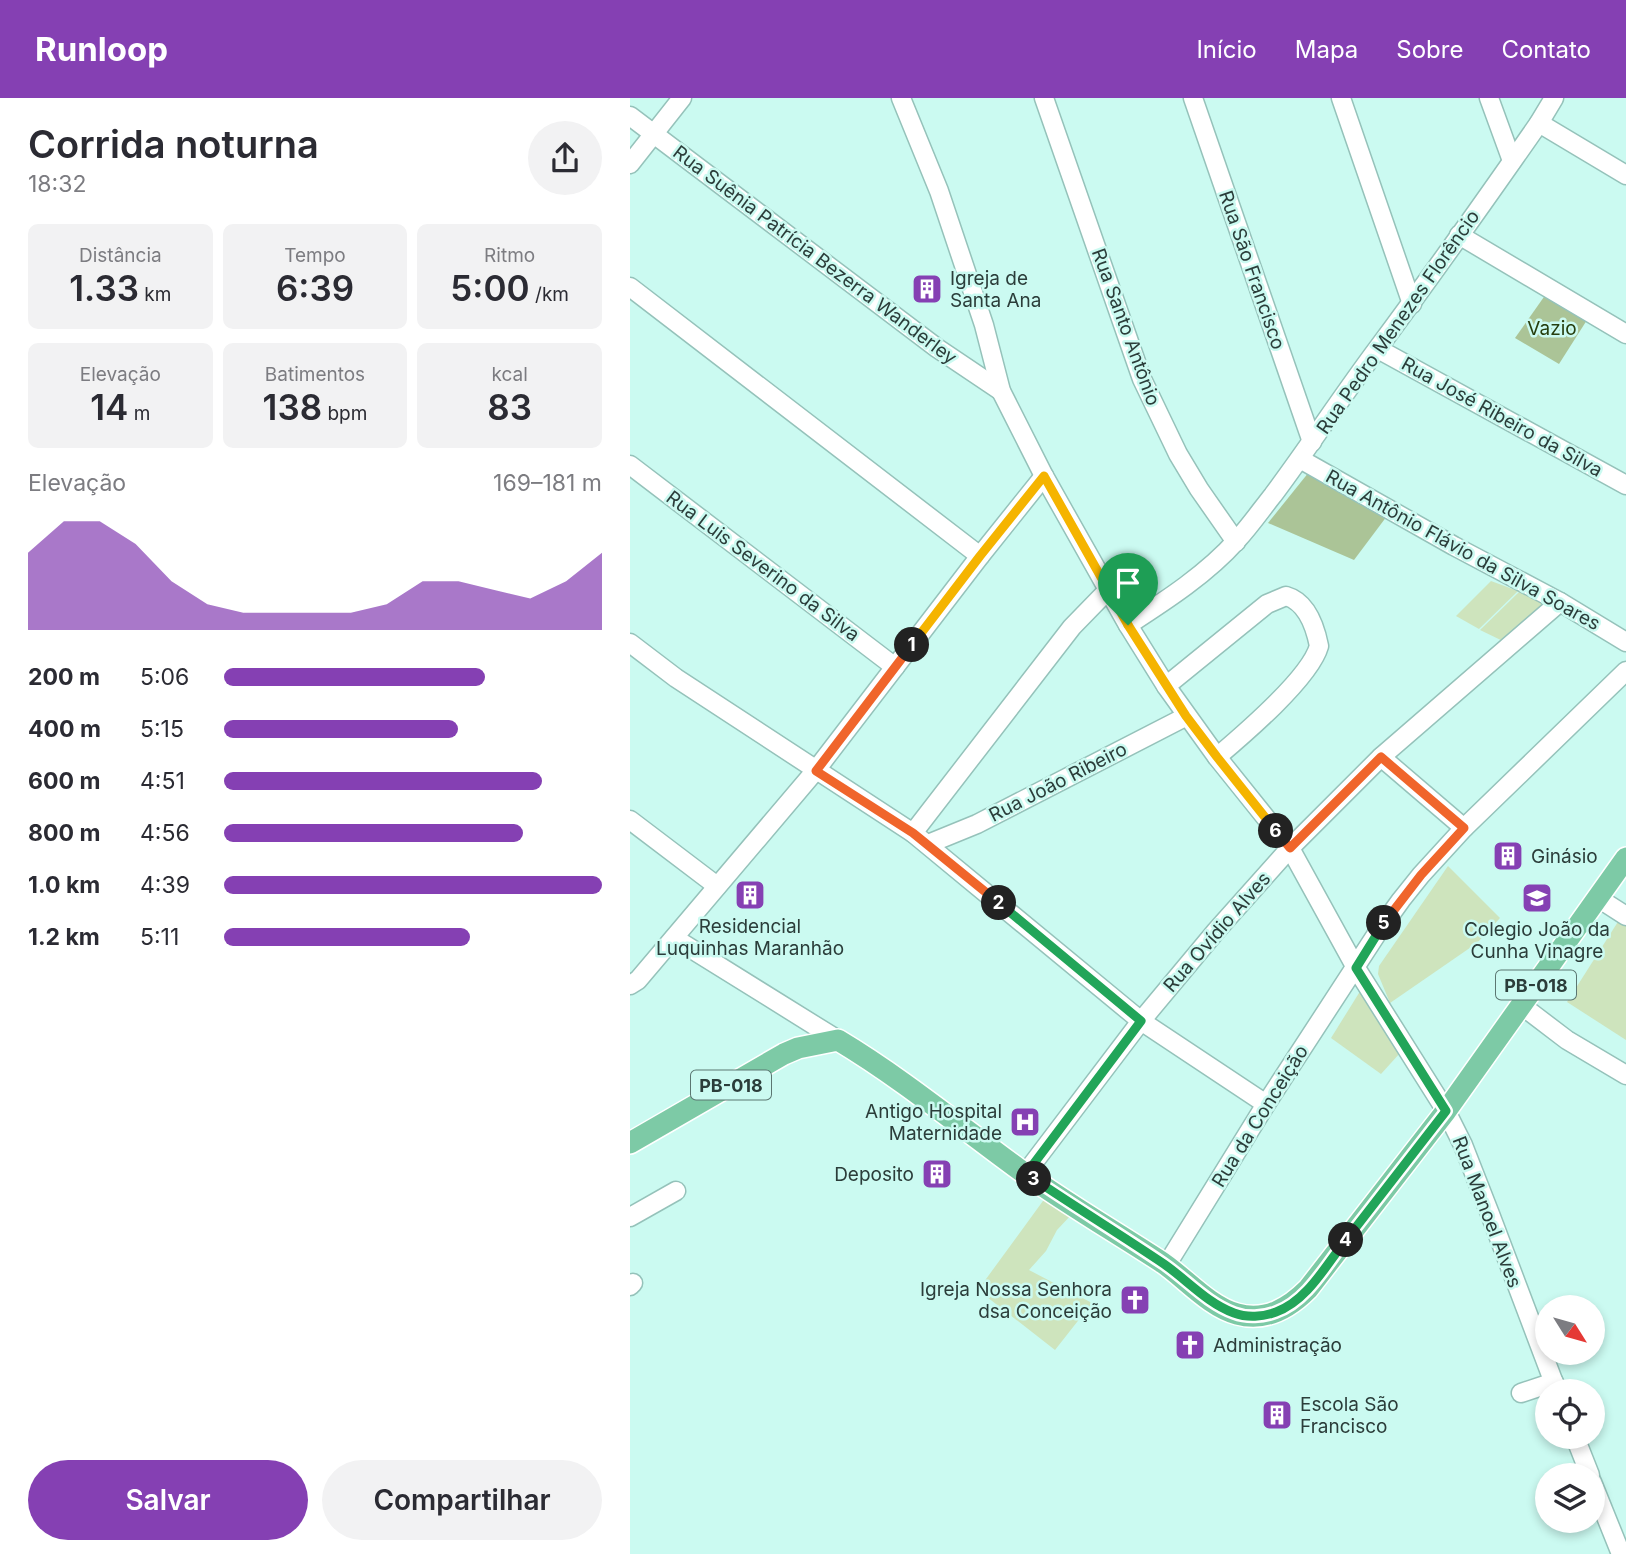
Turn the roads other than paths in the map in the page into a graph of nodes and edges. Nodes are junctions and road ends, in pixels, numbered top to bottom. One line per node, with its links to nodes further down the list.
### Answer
1 (682, 98): 10 (street)
2 (901, 98): 19 (street, Rua Manoel Alves)
3 (1044, 98): 25 (street, Rua Santo Antônio)
4 (1193, 98): 20 (street, Rua São Francisco)
5 (1341, 98): 16 (street)
6 (1489, 98): 11 (street)
7 (1554, 98): 9 (street, Rua Pedro Menezes Florêncio)
8 (630, 116): 10 (street, Rua Suênia Patrícia Bezerra Wanderley)
9 (1539, 123): 11 (street, Rua Pedro Menezes Florêncio); 13 (street)
10 (653, 134): 12 (street); 19 (street, Rua Suênia Patrícia Bezerra Wanderley)
11 (1512, 161): 14 (street, Rua Pedro Menezes Florêncio)
12 (630, 164)
13 (1626, 175)
14 (1459, 235): 16 (street, Rua Pedro Menezes Florêncio); 17 (street)
15 (630, 287): 26 (street)
16 (1412, 304): 18 (street, Rua Pedro Menezes Florêncio)
17 (1626, 334)
18 (1378, 349): 20 (street, Rua Pedro Menezes Florêncio); 24 (street, Rua José Ribeiro da Silva)
19 (1001, 391): 23 (street, Rua Manoel Alves)
20 (1312, 442): 21 (street, Rua Pedro Menezes Florêncio)
21 (1300, 459): 25 (street, Rua Pedro Menezes Florêncio); 28 (street, Rua Antônio Flávio da Silva Soares)
22 (630, 465): 32 (street, Rua Luis Severino da Silva)
23 (1044, 476): 26 (street); 27 (street, Rua Manoel Alves)
24 (1626, 485)
25 (1236, 542): 29 (street, Rua Pedro Menezes Florêncio)
26 (980, 556): 32 (street)
27 (1109, 589): 29 (street, Rua Manoel Alves); 41 (street)
28 (1560, 603): 30 (street, Rua Antônio Flávio da Silva Soares); 37 (street, Rua Ovídio Alves)
29 (1128, 625): 34 (street, Rua Manoel Alves)
30 (1626, 642)
31 (630, 643): 38 (street)
32 (895, 667): 38 (street)
33 (1626, 671): 40 (street, Rua da Conceição)
34 (1166, 686): 35 (street, Rua Manoel Alves); 36 (street)
35 (1186, 716): 36 (street, Rua Manoel Alves); 41 (street, Rua João Ribeiro)
36 (1217, 757): 42 (street, Rua Manoel Alves)
37 (1381, 757): 40 (street); 42 (street, Rua Ovídio Alves)
38 (816, 771): 41 (street); 44 (street)
39 (630, 820): 44 (street)
40 (1464, 828): 48 (street, Rua da Conceição)
41 (920, 839): 51 (street)
42 (1290, 848): 48 (street, Rua Manoel Alves); 51 (street, Rua Ovídio Alves)
43 (1626, 858): 45 (main road, PB-018)
44 (718, 886): 47 (street)
45 (1598, 898): 46 (street); 50 (main road, PB-018)
46 (1626, 916)
47 (674, 938): 49 (street); 52 (street)
48 (1356, 968): 54 (street, Rua da Conceição); 55 (street, Rua Manoel Alves)
49 (630, 985)
50 (1521, 1005): 53 (street); 55 (main road, PB-018)
51 (1141, 1021): 54 (street); 57 (street, Rua Ovídio Alves)
52 (838, 1040): 56 (main road, PB-018); 57 (main road, PB-018)
53 (1626, 1075)
54 (1266, 1104): 60 (street, Rua da Conceição)
55 (1446, 1111): 60 (main road, PB-018); 61 (street, Rua Manoel Alves)
56 (630, 1143)
57 (1026, 1174): 60 (main road, PB-018)
58 (676, 1191): 59 (street)
59 (630, 1217)
60 (1166, 1266)
61 (1552, 1379)
62 (1535, 1391): 63 (street)
63 (1521, 1393)
64 (1605, 1505): 65 (street)
65 (1619, 1529): 66 (street)
66 (1621, 1554)

